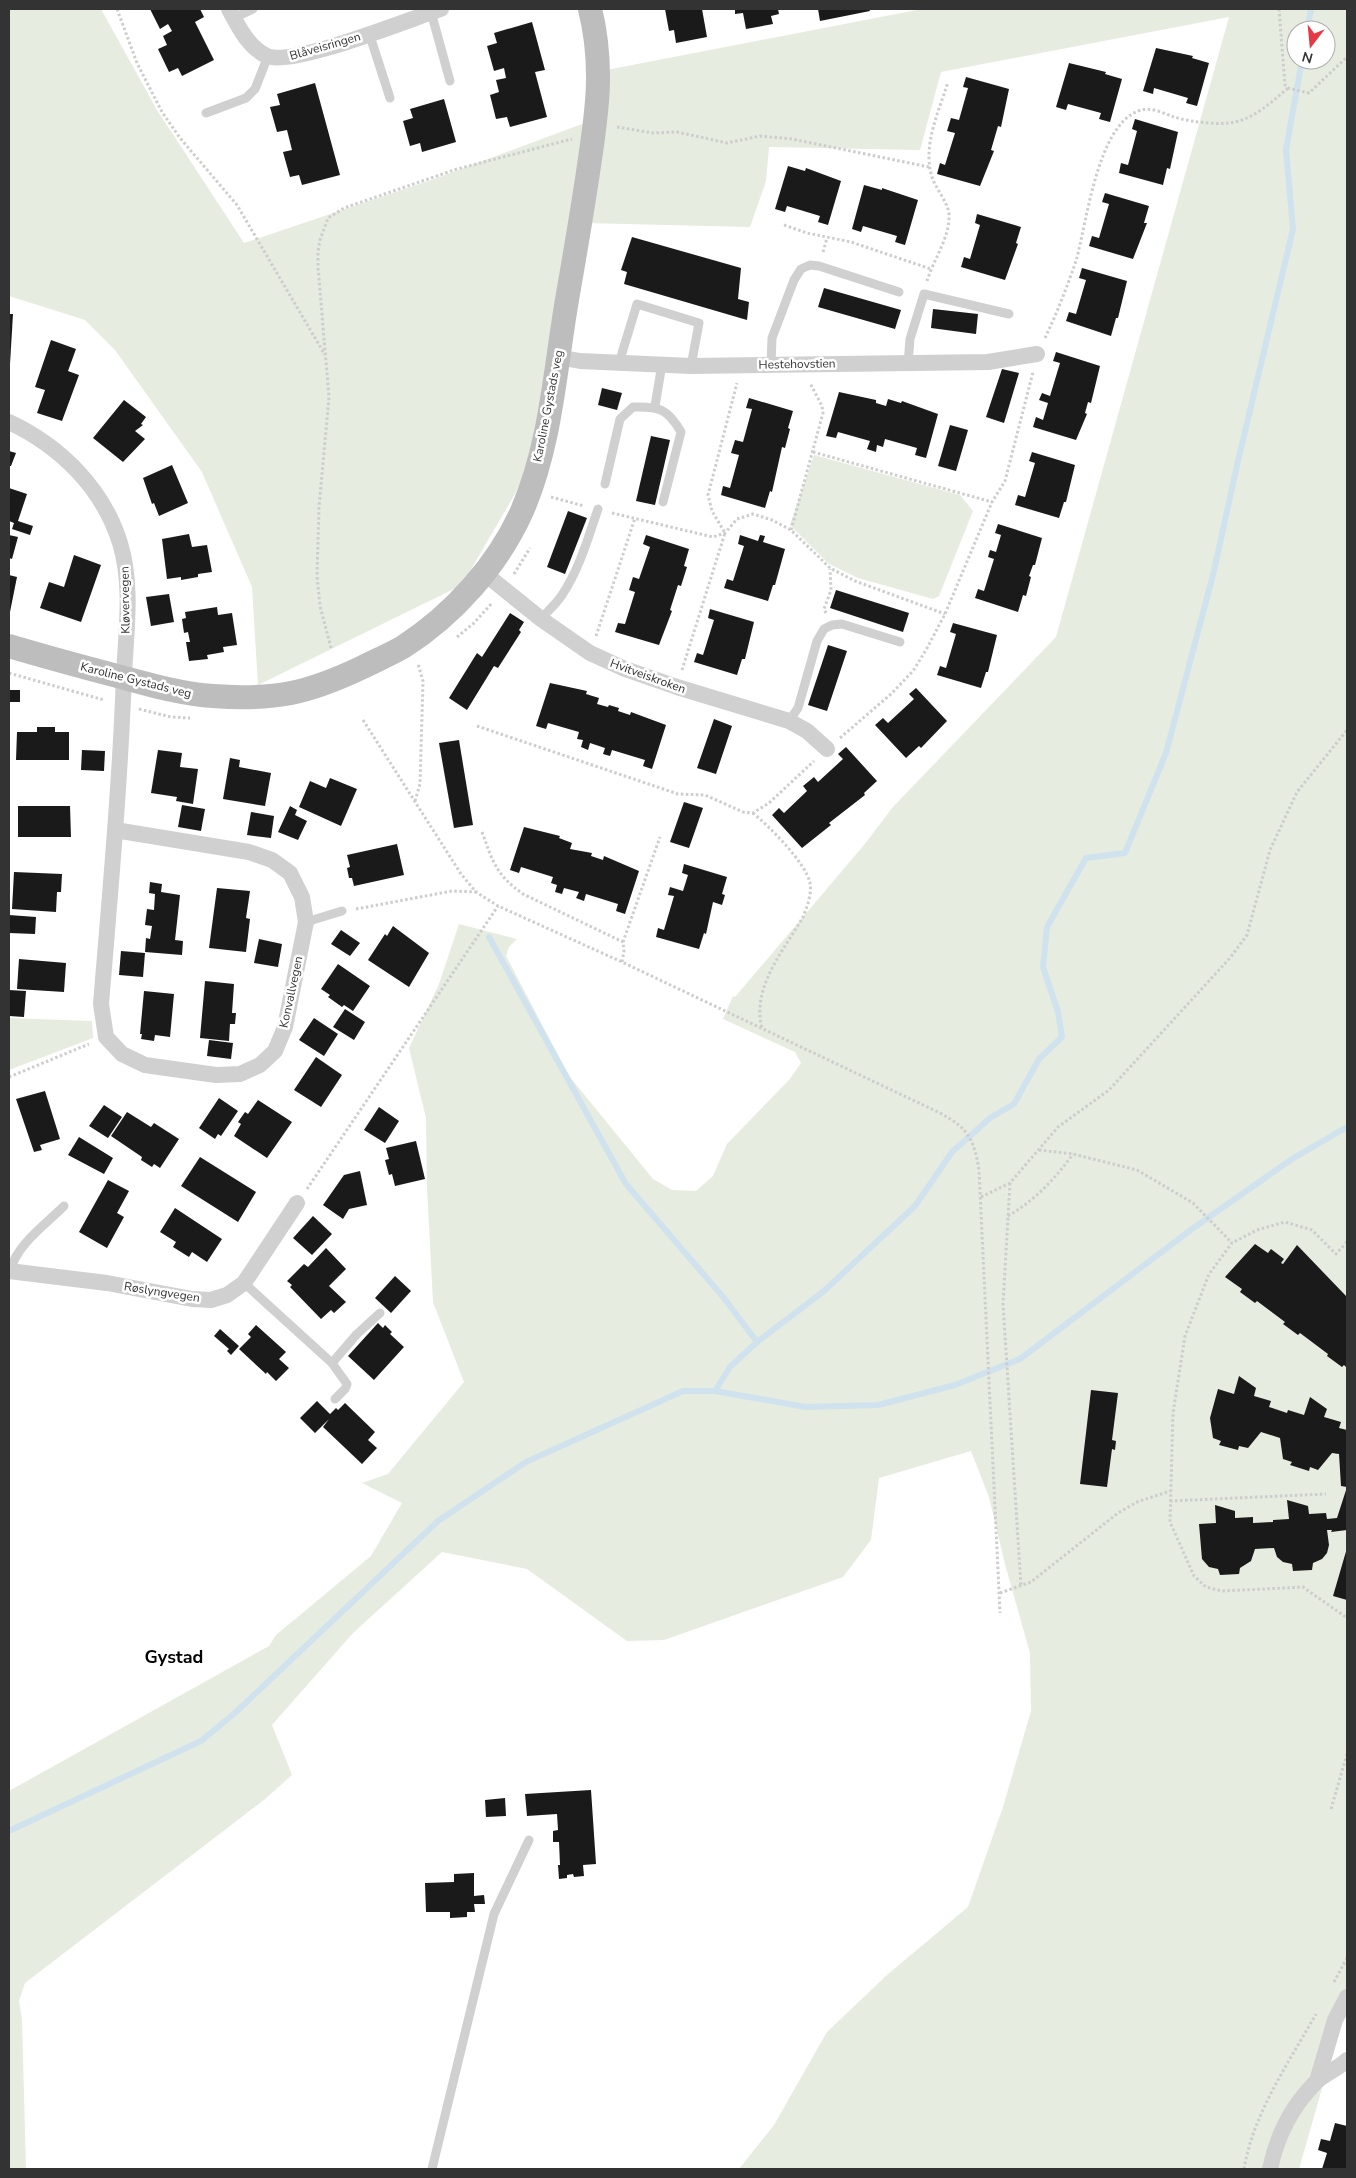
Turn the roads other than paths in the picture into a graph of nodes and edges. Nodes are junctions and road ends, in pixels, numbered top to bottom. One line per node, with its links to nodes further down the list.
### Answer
1 (253, 9): 4 (lane)
2 (590, 9): 13 (street, Karoline Gystads veg)
3 (436, 10): 5 (street, Blåveisringen); 7 (lane)
4 (231, 13): 6 (street)
5 (369, 34): 6 (street, Blåveisringen); 8 (lane)
6 (268, 56): 9 (lane)
7 (450, 81)
8 (390, 98)
9 (206, 113)
10 (899, 292): 17 (lane)
11 (1009, 314): 15 (lane)
12 (1037, 354): 15 (street, Hestehovstien)
13 (558, 357): 14 (street, Hestehovstien); 24 (street, Karoline Gystads veg)
14 (619, 363): 16 (street, Hestehovstien); 18 (lane)
15 (908, 363): 17 (street, Hestehovstien)
16 (662, 364): 18 (street, Hestehovstien); 19 (lane)
17 (771, 365): 18 (street, Hestehovstien)
18 (691, 366)
19 (655, 406): 21 (lane); 22 (lane)
20 (9, 422): 28 (street, Kløvervegen)
21 (605, 484)
22 (663, 502)
23 (598, 509): 25 (lane)
24 (484, 573): 25 (street, Hvitveiskroken); 28 (street, Karoline Gystads veg)
25 (541, 619): 29 (street, Hvitveiskroken)
26 (900, 642): 29 (lane)
27 (9, 646): 28 (street, Karoline Gystads veg)
28 (124, 678): 31 (street)
29 (789, 722): 30 (street, Hvitveiskroken)
30 (827, 749)
31 (115, 830): 33 (street, Konvallvegen); 33 (street, Konvallvegen)
32 (342, 911): 33 (lane)
33 (306, 922)
34 (298, 1203): 37 (street, Røslyngvegen)
35 (64, 1206): 36 (lane)
36 (9, 1271): 37 (street, Røslyngvegen)
37 (244, 1283): 39 (lane)
38 (380, 1313): 39 (lane)
39 (332, 1363): 40 (lane)
40 (335, 1399)
41 (529, 1840): 45 (lane)
42 (1347, 1997): 44 (street)
43 (1347, 2060): 44 (street)
44 (1317, 2080): 46 (street)
45 (432, 2169)
46 (1270, 2169)

